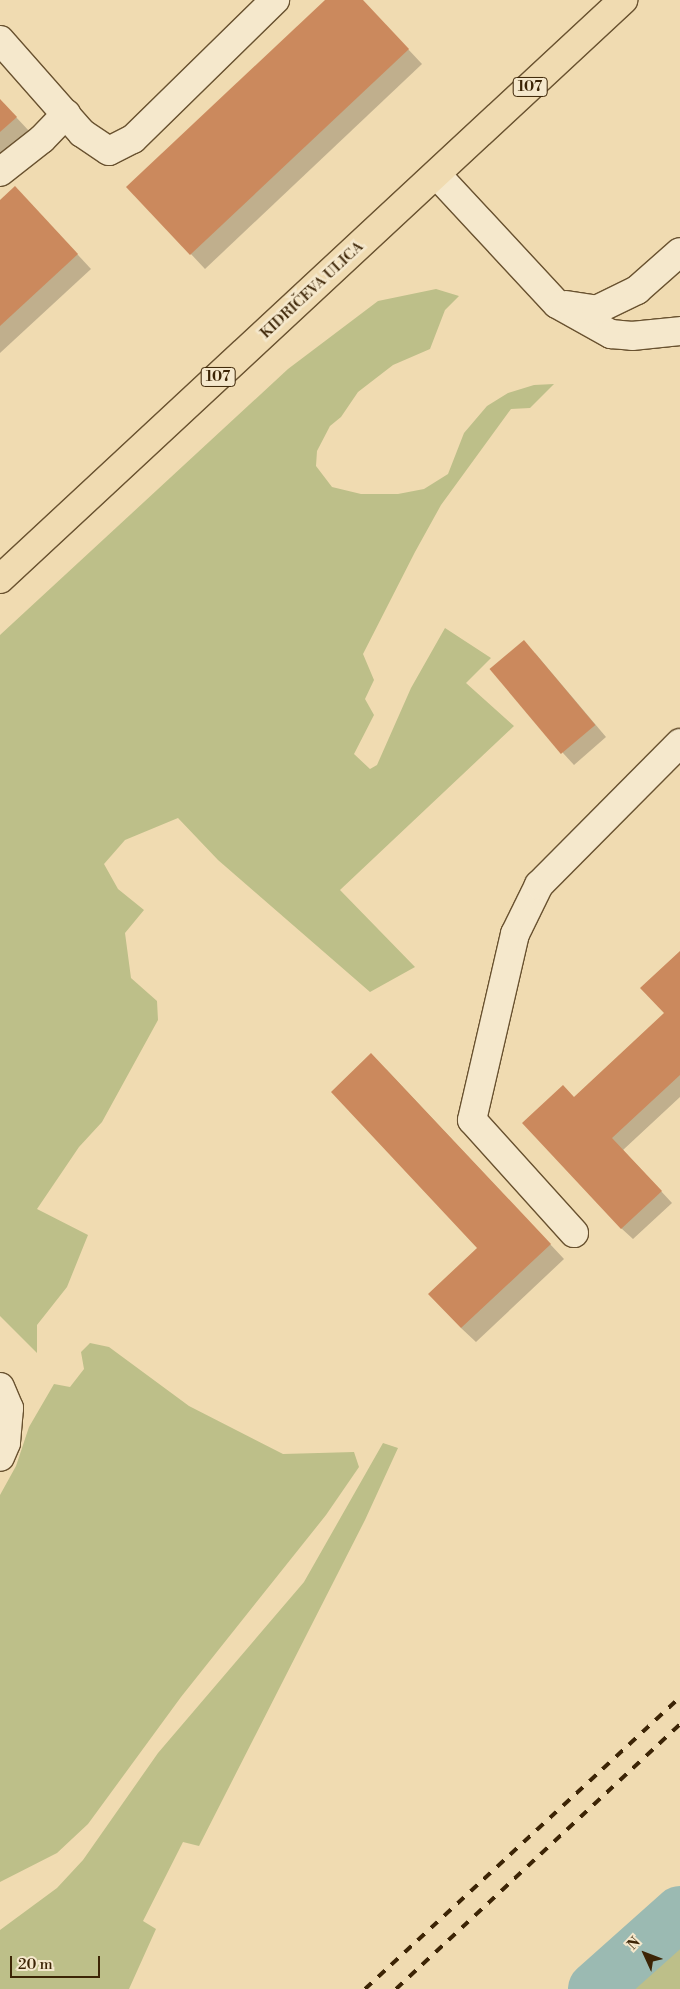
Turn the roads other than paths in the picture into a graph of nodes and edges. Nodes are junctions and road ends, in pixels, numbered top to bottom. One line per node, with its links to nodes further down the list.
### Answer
1 (275, 0): 4 (lane)
2 (623, 0): 6 (main road, KIDRIČEVA ULICA / 107)
3 (0, 40): 4 (lane)
4 (66, 114): 5 (lane)
5 (0, 172)
6 (437, 175): 8 (lane); 10 (main road, KIDRIČEVA ULICA / 107)
7 (680, 252): 8 (lane)
8 (557, 304): 9 (lane)
9 (680, 331)
10 (0, 578)
11 (680, 743): 12 (lane)
12 (574, 1232)
13 (0, 1387): 14 (lane)
14 (0, 1457)

